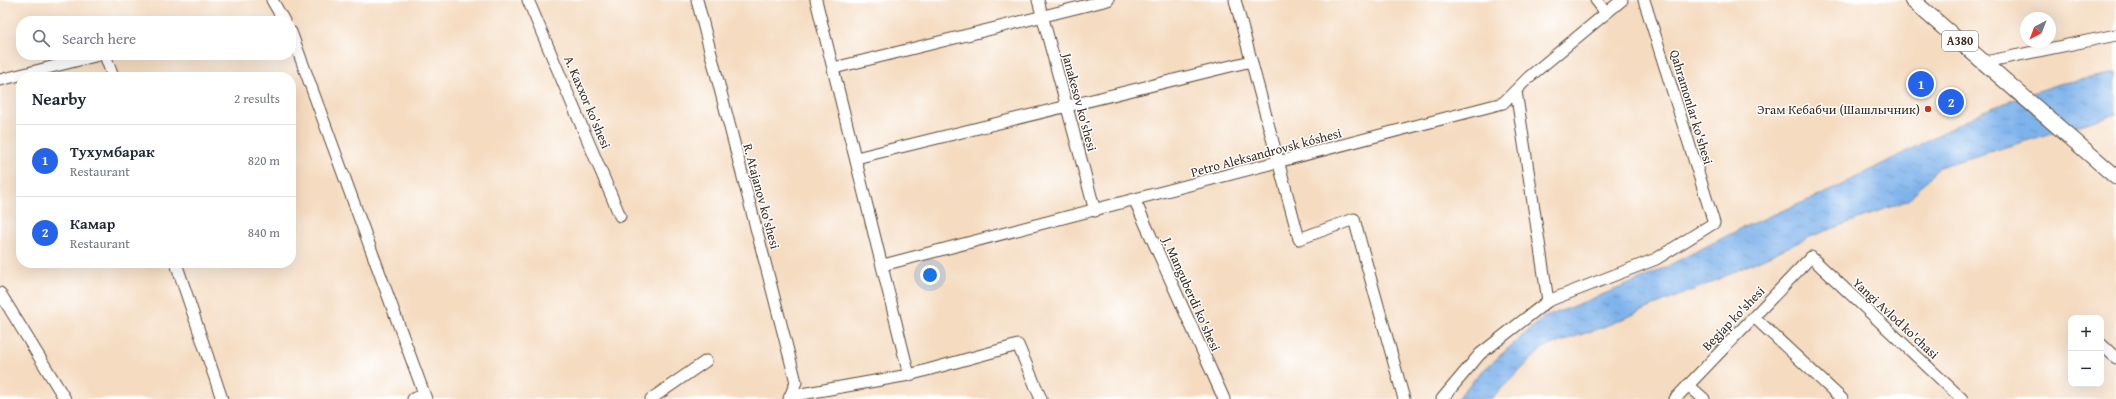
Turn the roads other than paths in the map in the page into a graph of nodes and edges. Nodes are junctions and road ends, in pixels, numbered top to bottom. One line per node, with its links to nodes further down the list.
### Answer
1 (272, 0): 13 (street)
2 (528, 0): 33 (street, A. Kaxxor ko'shesi)
3 (697, 0): 47 (street, R. Atajanov ko'shesi)
4 (816, 0): 21 (street)
5 (1038, 0): 14 (street, Janakesov ko'shesi)
6 (1108, 0): 14 (street)
7 (1235, 0): 19 (street)
8 (1596, 0): 12 (street)
9 (1622, 0): 12 (street, Petro Aleksandrovsk kóshesi)
10 (1644, 0): 38 (street, Qahramonlar ko'shesi)
11 (1912, 0): 20 (highway, A380)
12 (1606, 13): 26 (street, Petro Aleksandrovsk kóshesi)
13 (281, 16)
14 (1042, 16): 21 (street); 27 (street, Janakesov ko'shesi)
15 (2116, 35): 20 (street)
16 (296, 46): 46 (street)
17 (79, 60): 22 (street)
18 (107, 60): 23 (street)
19 (1251, 61): 27 (street); 29 (street)
20 (1985, 62): 30 (highway, A380)
21 (834, 68): 28 (street)
22 (32, 72)
23 (111, 72)
24 (16, 76): 25 (street)
25 (0, 80)
26 (1516, 91): 29 (street, Petro Aleksandrovsk kóshesi); 38 (street)
27 (1067, 106): 28 (street); 32 (street, Janakesov ko'shesi)
28 (856, 158): 35 (street)
29 (1278, 163): 31 (street, Petro Aleksandrovsk kóshesi); 54 (street)
30 (2116, 177)
31 (1135, 201): 32 (street, Petro Aleksandrovsk kóshesi); 53 (street, J. Manguberdi ko'shesi)
32 (1095, 211): 35 (street, Petro Aleksandrovsk kóshesi)
33 (620, 216)
34 (1811, 257): 39 (street, Begjap ko'shesi); 59 (street, Yangi Avlod ko'chasi)
35 (883, 265): 43 (street)
36 (178, 268): 49 (street)
37 (0, 293): 48 (street)
38 (1548, 301): 55 (street)
39 (1754, 317): 44 (street, Begjap ko'shesi); 58 (street)
40 (2104, 347): 41 (street)
41 (2116, 358)
42 (706, 361): 51 (street)
43 (909, 375): 45 (street); 52 (street)
44 (1688, 385): 56 (street, Begjap ko'shesi); 57 (street)
45 (836, 394): 47 (street)
46 (425, 397): 50 (street)
47 (789, 398)
48 (65, 399)
49 (222, 399)
50 (413, 399)
51 (651, 399)
52 (1041, 399)
53 (1224, 399)
54 (1404, 399)
55 (1442, 399)
56 (1674, 399)
57 (1704, 399)
58 (1842, 399)
59 (1962, 399)

